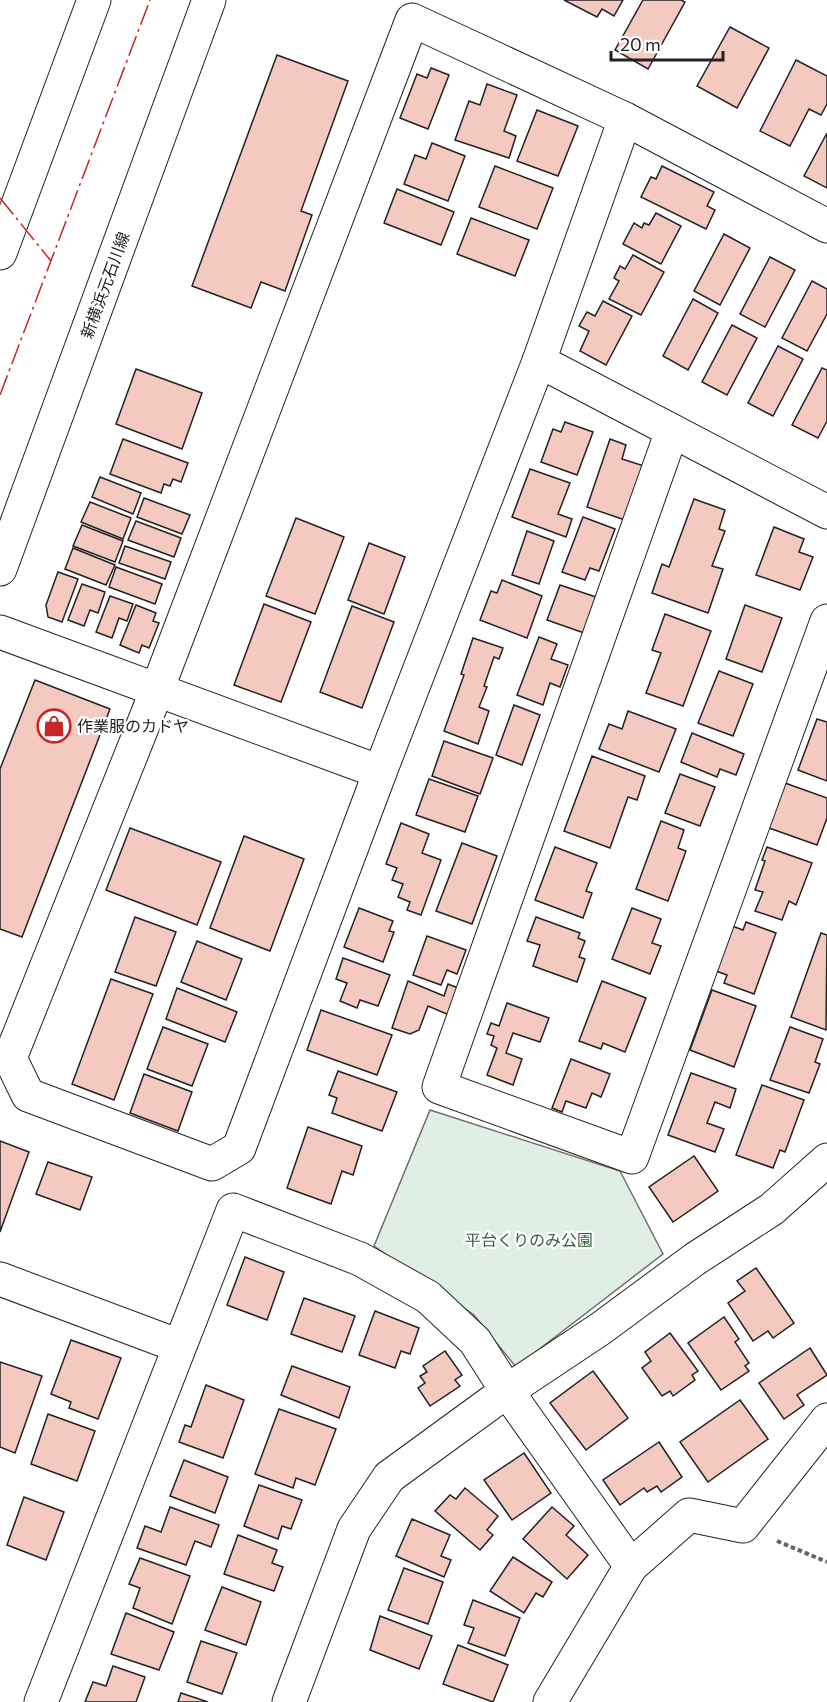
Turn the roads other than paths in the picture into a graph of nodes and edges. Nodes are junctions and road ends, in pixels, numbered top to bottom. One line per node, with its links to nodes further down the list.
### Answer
1 (94, 0): 5 (street)
2 (209, 0): 9 (street, 新横浜元石川線)
3 (625, 119): 4 (street); 6 (street); 12 (street)
4 (827, 226)
5 (0, 253)
6 (538, 361): 7 (street); 13 (street)
7 (672, 431): 8 (street); 10 (street)
8 (827, 512)
9 (0, 569)
10 (827, 621)
11 (0, 632): 12 (street)
12 (157, 690): 13 (street); 13 (street)
13 (380, 772)
14 (827, 1160): 17 (street)
15 (0, 1279): 16 (street)
16 (179, 1346): 17 (street); 20 (street)
17 (507, 1391): 19 (street); 21 (street)
18 (827, 1420): 19 (street)
19 (631, 1566): 22 (street)
20 (41, 1702)
21 (289, 1702)
22 (550, 1702)

